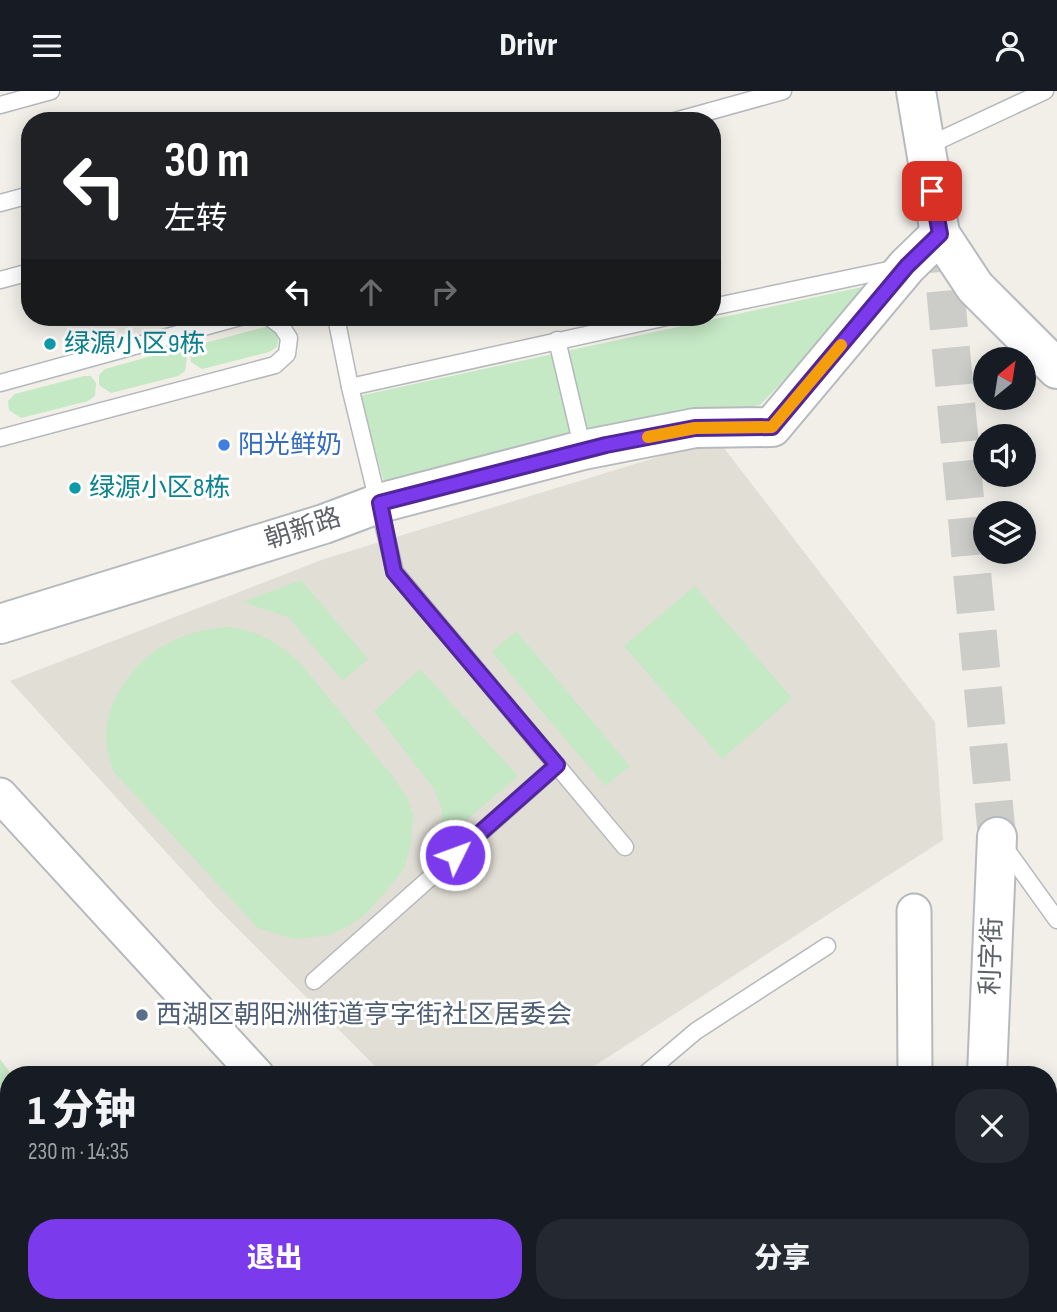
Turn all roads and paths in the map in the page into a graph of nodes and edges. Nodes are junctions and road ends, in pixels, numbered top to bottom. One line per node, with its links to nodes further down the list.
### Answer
1 (51, 91): 5 (lane)
2 (783, 91): 6 (lane)
3 (916, 91): 7 (street)
4 (1045, 91): 7 (lane)
5 (0, 105)
6 (707, 112)
7 (925, 147): 10 (street)
8 (21, 197): 9 (lane)
9 (0, 203)
10 (940, 234): 11 (street, 朝新路); 20 (street)
11 (907, 266): 14 (lane); 24 (street, 朝新路)
12 (21, 274): 13 (lane)
13 (0, 280)
14 (721, 305)
15 (207, 326): 21 (lane)
16 (281, 326): 23 (lane)
17 (338, 326): 22 (lane)
18 (624, 326): 19 (lane)
19 (557, 340): 22 (lane); 24 (lane)
20 (1057, 369)
21 (0, 383)
22 (350, 387): 25 (lane)
23 (0, 438)
24 (583, 450): 25 (street, 朝新路)
25 (380, 503): 26 (street, 朝新路); 27 (lane)
26 (0, 624)
27 (557, 765): 30 (lane); 34 (lane)
28 (0, 795): 35 (street)
29 (997, 837): 32 (lane); 38 (street, 利字街)
30 (625, 847)
31 (914, 911): 37 (street)
32 (1057, 920)
33 (828, 946): 36 (lane)
34 (314, 981)
35 (249, 1066)
36 (655, 1066)
37 (915, 1066)
38 (987, 1066)

